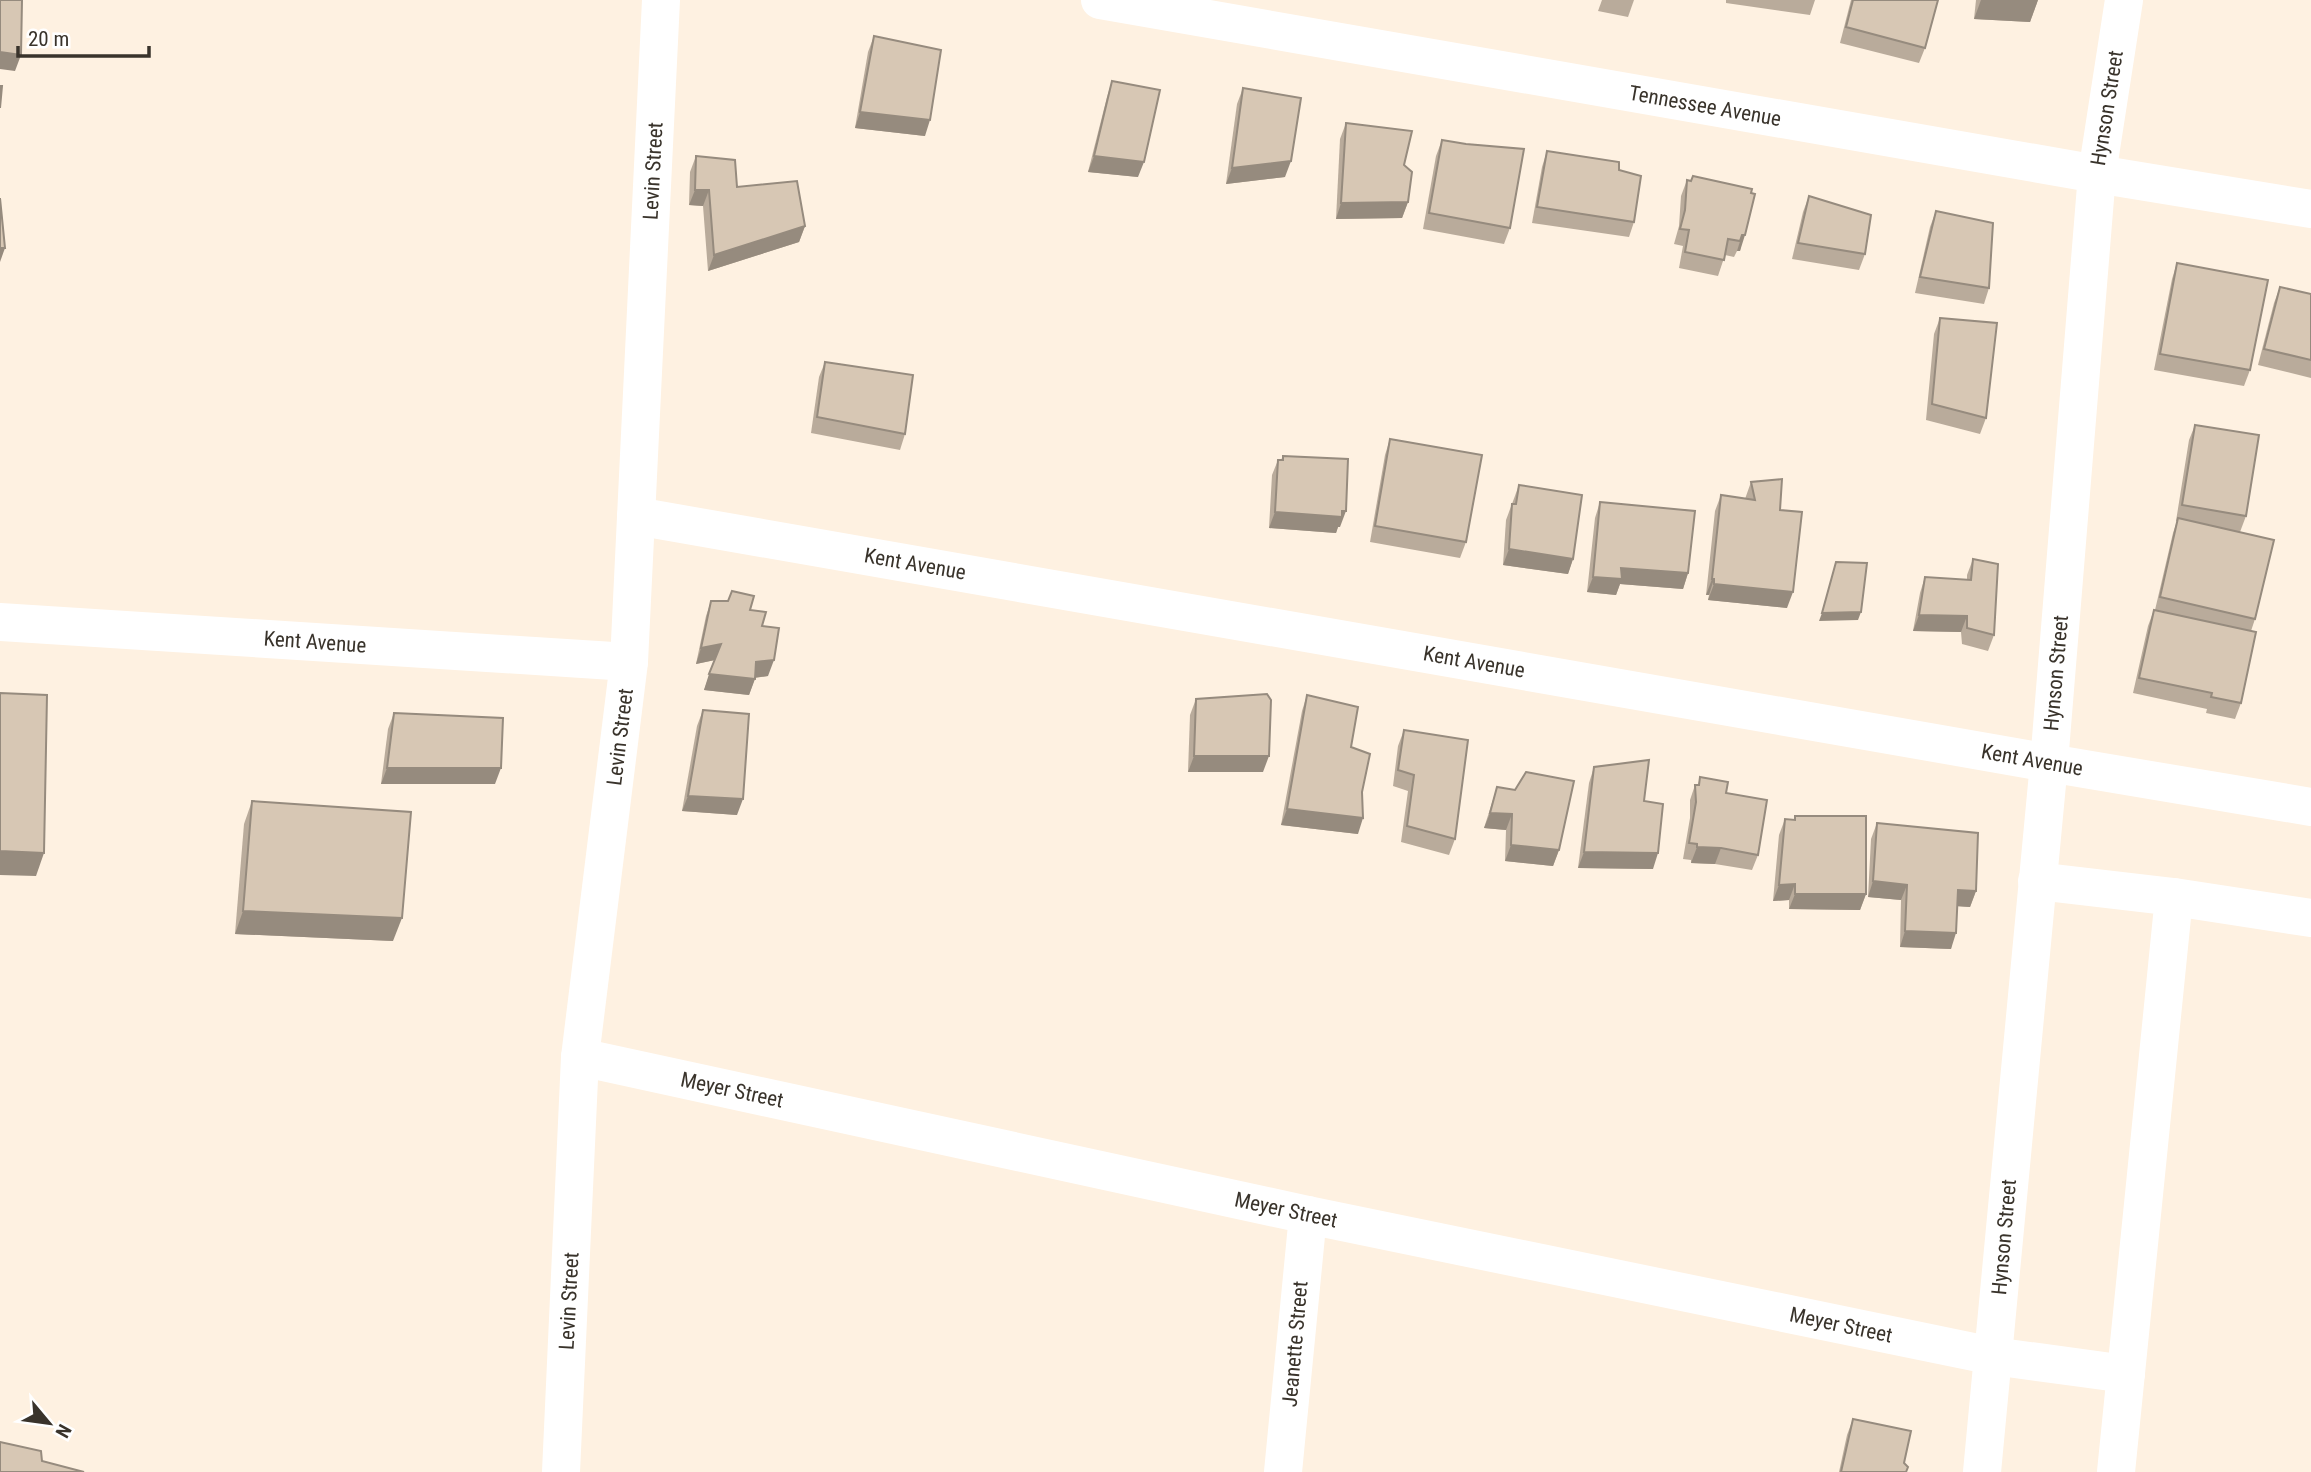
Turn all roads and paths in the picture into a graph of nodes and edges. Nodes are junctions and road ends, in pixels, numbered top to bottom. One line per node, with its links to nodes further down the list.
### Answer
1 (661, 0): 6 (street, Levin Street)
2 (1100, 0): 4 (street, Tennessee Avenue)
3 (2124, 0): 4 (street, Hynson Street)
4 (2096, 174): 5 (street, Tennessee Avenue); 9 (street, Hynson Street)
5 (2311, 209)
6 (636, 516): 8 (street, Levin Street); 9 (street, Kent Avenue)
7 (0, 622): 8 (street, Kent Avenue)
8 (629, 662): 14 (street, Levin Street)
9 (2049, 763): 10 (street, Kent Avenue); 11 (street, Hynson Street)
10 (2311, 807)
11 (2037, 881): 12 (street); 16 (street, Hynson Street)
12 (2174, 897): 13 (street); 17 (street)
13 (2311, 918)
14 (580, 1057): 15 (street, Meyer Street); 18 (street, Levin Street)
15 (1308, 1215): 16 (street, Meyer Street); 19 (street, Jeanette Street)
16 (1993, 1356): 17 (street, Meyer Street); 20 (street, Hynson Street)
17 (2126, 1374): 21 (street)
18 (561, 1472)
19 (1283, 1472)
20 (1982, 1472)
21 (2116, 1472)

